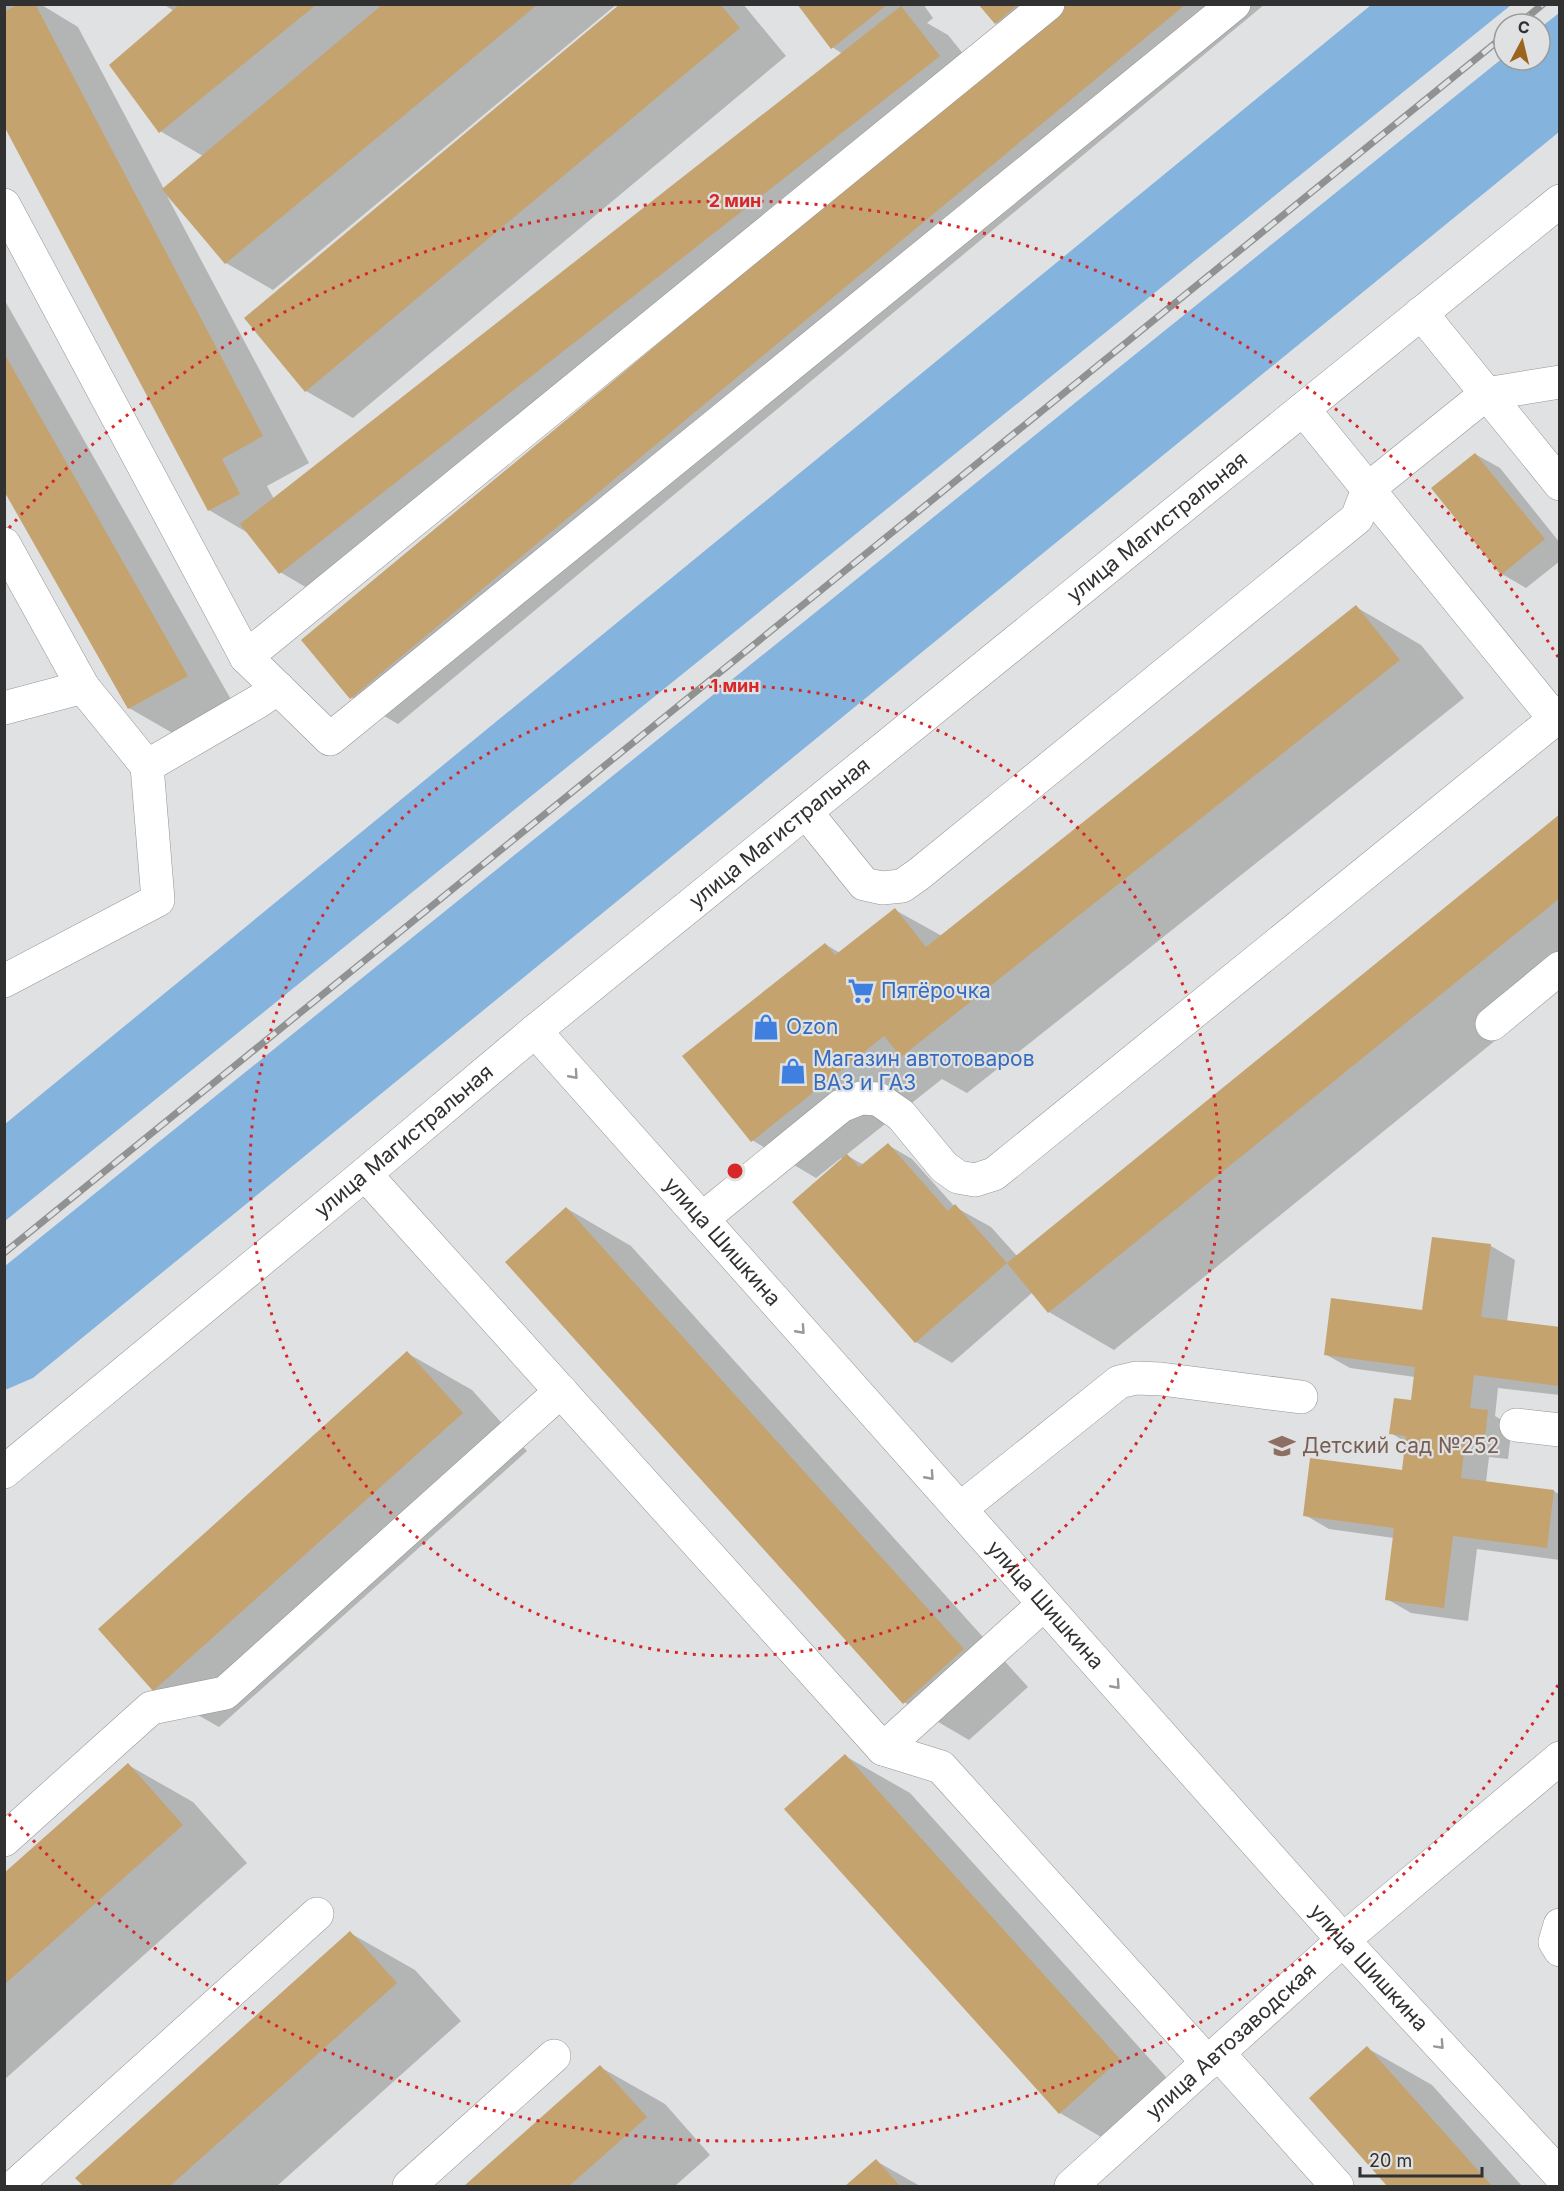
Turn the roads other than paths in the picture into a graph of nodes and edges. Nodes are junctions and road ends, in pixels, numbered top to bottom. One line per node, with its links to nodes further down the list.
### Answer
1 (1048, 4): 12 (street)
2 (1234, 4): 14 (street)
3 (1560, 201): 5 (street, улица Магистральная)
4 (4, 205): 12 (street)
5 (1421, 313): 7 (street); 8 (street, улица Магистральная)
6 (1560, 382): 7 (street)
7 (1486, 394): 9 (street); 10 (street)
8 (1303, 409): 10 (street); 18 (street, улица Магистральная)
9 (1560, 484)
10 (1368, 489): 16 (street); 18 (street)
11 (4, 544): 13 (street)
12 (246, 657): 14 (street)
13 (83, 687): 15 (street); 17 (street)
14 (278, 688): 17 (street)
15 (4, 708)
16 (1557, 717): 24 (street)
17 (147, 765): 20 (street)
18 (806, 812): 22 (street, улица Магистральная)
19 (1560, 968): 21 (street)
20 (4, 981)
21 (1492, 1024)
22 (535, 1031): 23 (street, улица Магистральная); 24 (street, улица Шишкина, one-way to 24)
23 (365, 1174): 25 (street); 29 (street, улица Магистральная)
24 (702, 1219): 30 (street, улица Шишкина, one-way to 30)
25 (561, 1391): 32 (street); 34 (street)
26 (1301, 1397): 30 (street)
27 (1516, 1425): 28 (street)
28 (1560, 1430)
29 (4, 1472)
30 (960, 1509): 31 (street, улица Шишкина)
31 (1044, 1604): 32 (street); 37 (street, улица Шишкина, one-way to 37)
32 (883, 1749): 40 (street)
33 (1560, 1758): 37 (street, улица Автозаводская)
34 (4, 1840)
35 (317, 1914): 42 (street)
36 (1560, 1925): 38 (street)
37 (1343, 1941): 40 (street, улица Автозаводская); 41 (street, улица Шишкина, one-way to 41)
38 (1560, 1950)
39 (554, 2056): 43 (street)
40 (1213, 2058): 44 (street, улица Автозаводская); 45 (street)
41 (1560, 2175)
42 (13, 2183)
43 (409, 2187)
44 (1071, 2187)
45 (1337, 2187)

